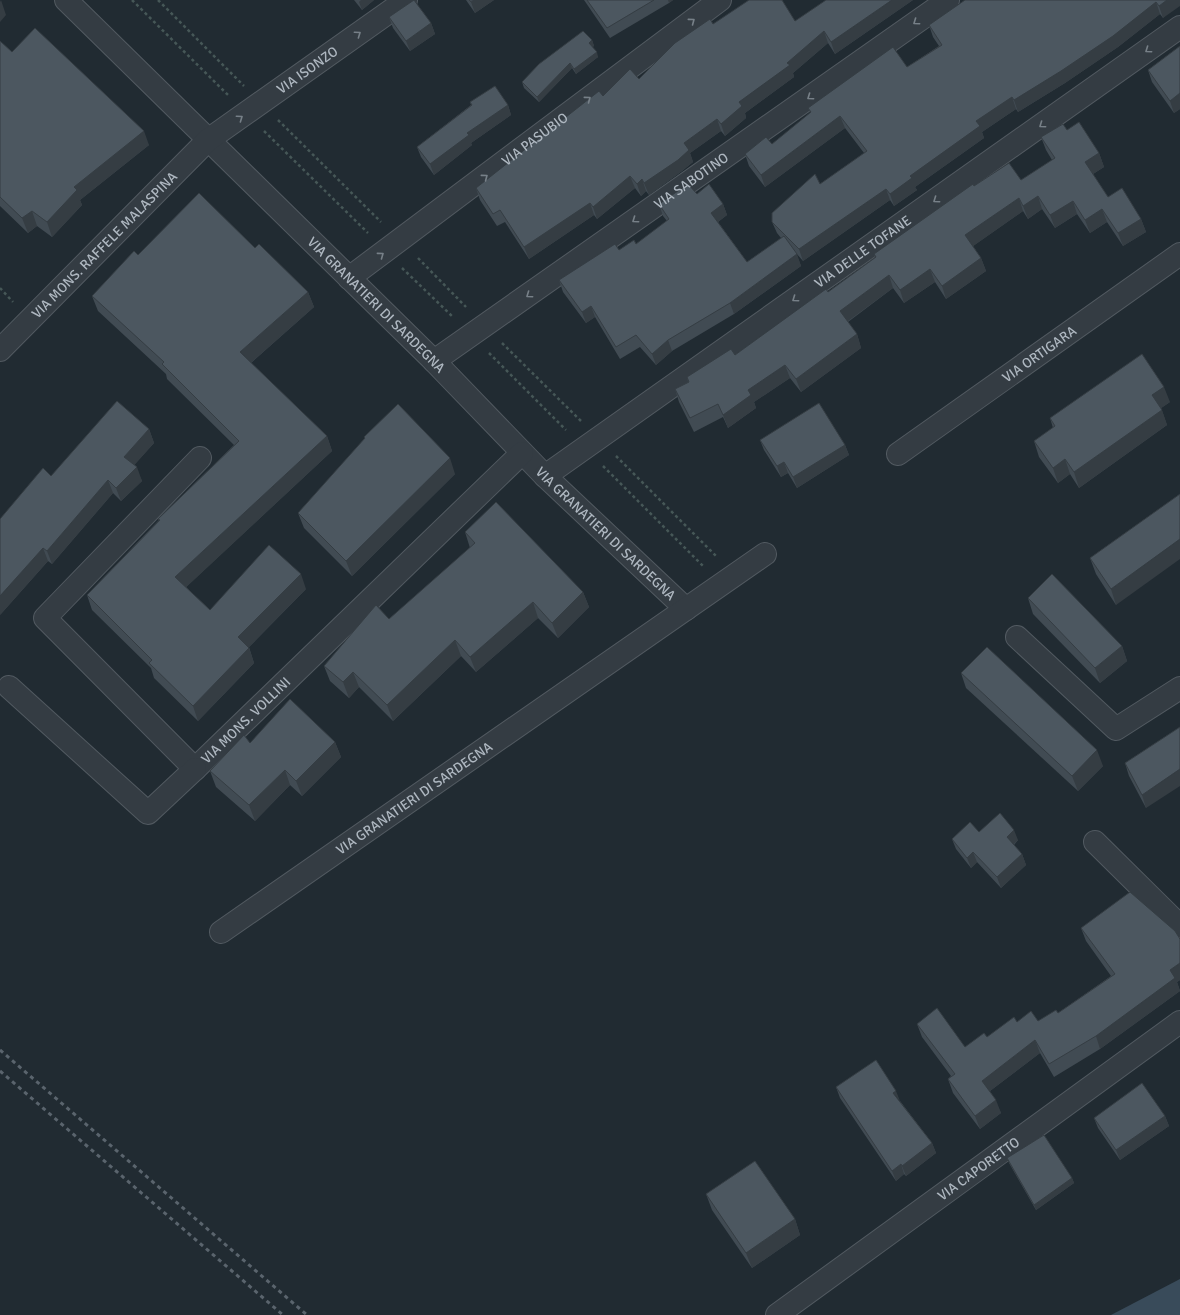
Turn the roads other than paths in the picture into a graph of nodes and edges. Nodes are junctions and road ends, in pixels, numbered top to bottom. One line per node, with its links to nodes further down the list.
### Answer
1 (66, 0): 6 (street, VIA GRANATIERI DI SARDEGNA)
2 (406, 0): 6 (street, VIA ISONZO, one-way to 2)
3 (720, 0): 8 (street, VIA PASUBIO, one-way to 3)
4 (948, 0): 10 (street, VIA SABOTINO, one-way to 10)
5 (1180, 27): 14 (street, VIA DELLE TOFANE, one-way to 14)
6 (208, 140): 8 (street, VIA GRANATIERI DI SARDEGNA); 9 (street, VIA MONS. RAFFELE MALASPINA)
7 (1180, 254): 12 (street, VIA ORTIGARA)
8 (349, 278): 10 (street, VIA GRANATIERI DI SARDEGNA)
9 (0, 350)
10 (434, 361): 11 (street, VIA GRANATIERI DI SARDEGNA)
11 (522, 453): 14 (street, VIA GRANATIERI DI SARDEGNA); 20 (street, VIA MONS. VOLLINI)
12 (898, 454)
13 (200, 458): 20 (street, VIA MONS. VOLLINI)
14 (545, 476): 16 (street, VIA GRANATIERI DI SARDEGNA)
15 (765, 554): 16 (street, VIA GRANATIERI DI SARDEGNA)
16 (686, 609): 23 (street, VIA GRANATIERI DI SARDEGNA)
17 (1017, 637): 19 (street)
18 (9, 687): 20 (street)
19 (1180, 688)
20 (195, 769)
21 (1095, 842): 22 (street)
22 (1180, 926)
23 (221, 932)
24 (1180, 1022): 25 (street, VIA CAPORETTO)
25 (777, 1315)

